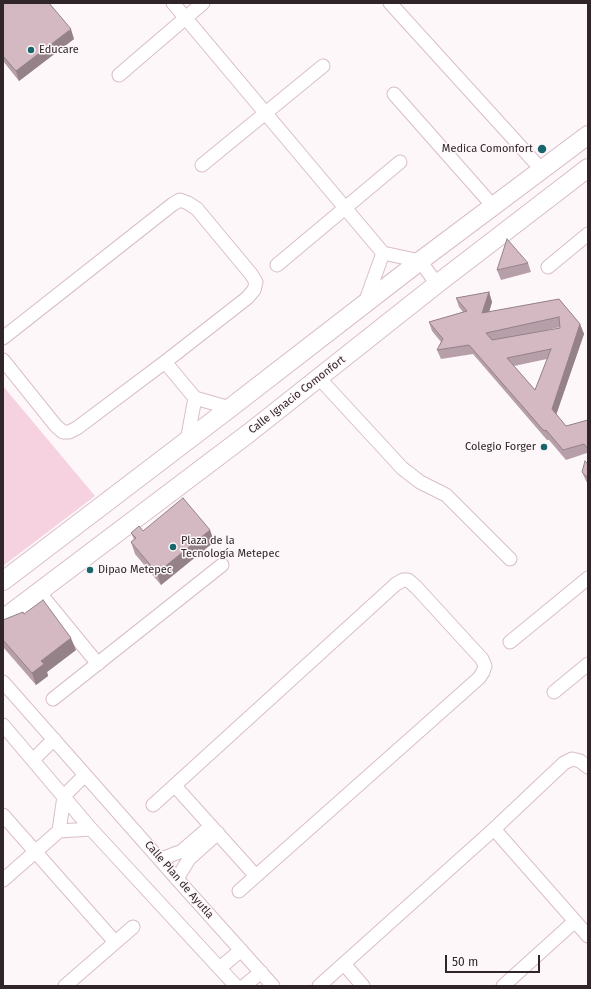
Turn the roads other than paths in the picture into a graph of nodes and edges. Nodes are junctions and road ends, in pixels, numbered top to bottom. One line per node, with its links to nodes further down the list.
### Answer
1 (173, 3): 4 (street)
2 (203, 3): 4 (street)
3 (390, 3): 13 (street)
4 (185, 17): 6 (street); 8 (street)
5 (323, 66): 8 (street)
6 (119, 75)
7 (394, 94): 14 (street)
8 (265, 113): 11 (street); 15 (street)
9 (588, 134): 13 (main road)
10 (400, 162): 15 (street)
11 (202, 165)
12 (588, 168): 21 (main road, Calle Ignacio Comonfort)
13 (541, 169): 14 (main road)
14 (493, 206): 18 (main road)
15 (346, 209): 17 (street); 19 (street)
16 (588, 234): 20 (street)
17 (383, 253): 18 (street); 22 (street)
18 (420, 261): 21 (street); 22 (main road)
19 (277, 265)
20 (548, 267)
21 (437, 284): 26 (main road, Calle Ignacio Comonfort)
22 (365, 304): 28 (main road)
23 (3, 338): 25 (street)
24 (3, 360): 25 (street)
25 (165, 362): 27 (street)
26 (319, 378): 30 (street); 34 (main road, Calle Ignacio Comonfort)
27 (196, 398): 28 (street); 29 (street)
28 (230, 408): 29 (main road)
29 (187, 441): 33 (main road)
30 (510, 559)
31 (222, 565): 37 (street)
32 (588, 578): 36 (street)
33 (3, 581)
34 (39, 592): 35 (main road, Calle Ignacio Comonfort); 37 (street)
35 (3, 619)
36 (510, 642)
37 (98, 664): 41 (street)
38 (588, 664): 40 (street)
39 (3, 682): 43 (street, Calle Plan de Ayutla)
40 (554, 692)
41 (53, 699)
42 (3, 725): 44 (street)
43 (54, 739): 44 (street); 46 (street, Calle Plan de Ayutla)
44 (32, 760): 48 (street)
45 (588, 767): 52 (street)
46 (85, 775): 48 (street); 57 (street, Calle Plan de Ayutla)
47 (175, 786): 49 (street); 53 (street); 58 (street)
48 (64, 796): 51 (street); 54 (street)
49 (153, 805)
50 (3, 815): 55 (street)
51 (91, 829): 54 (street); 68 (street)
52 (494, 829): 62 (street); 67 (street)
53 (214, 830): 56 (street); 58 (street)
54 (59, 831): 55 (street)
55 (36, 851): 60 (street); 65 (street)
56 (186, 855): 57 (street); 59 (street)
57 (161, 859): 59 (street, Calle Plan de Ayutla)
58 (255, 875): 61 (street)
59 (177, 879): 66 (street, Calle Plan de Ayutla)
60 (3, 880)
61 (239, 891)
62 (574, 921): 64 (street); 76 (street)
63 (133, 927): 65 (street)
64 (588, 936)
65 (115, 942): 70 (street)
66 (241, 950): 68 (street); 69 (street, Calle Plan de Ayutla)
67 (344, 964): 74 (street); 75 (street)
68 (220, 968): 71 (street)
69 (261, 972): 72 (street); 73 (street, Calle Plan de Ayutla)
70 (65, 986)
71 (236, 986)
72 (244, 986)
73 (273, 986)
74 (319, 986)
75 (363, 986)
76 (503, 986)

